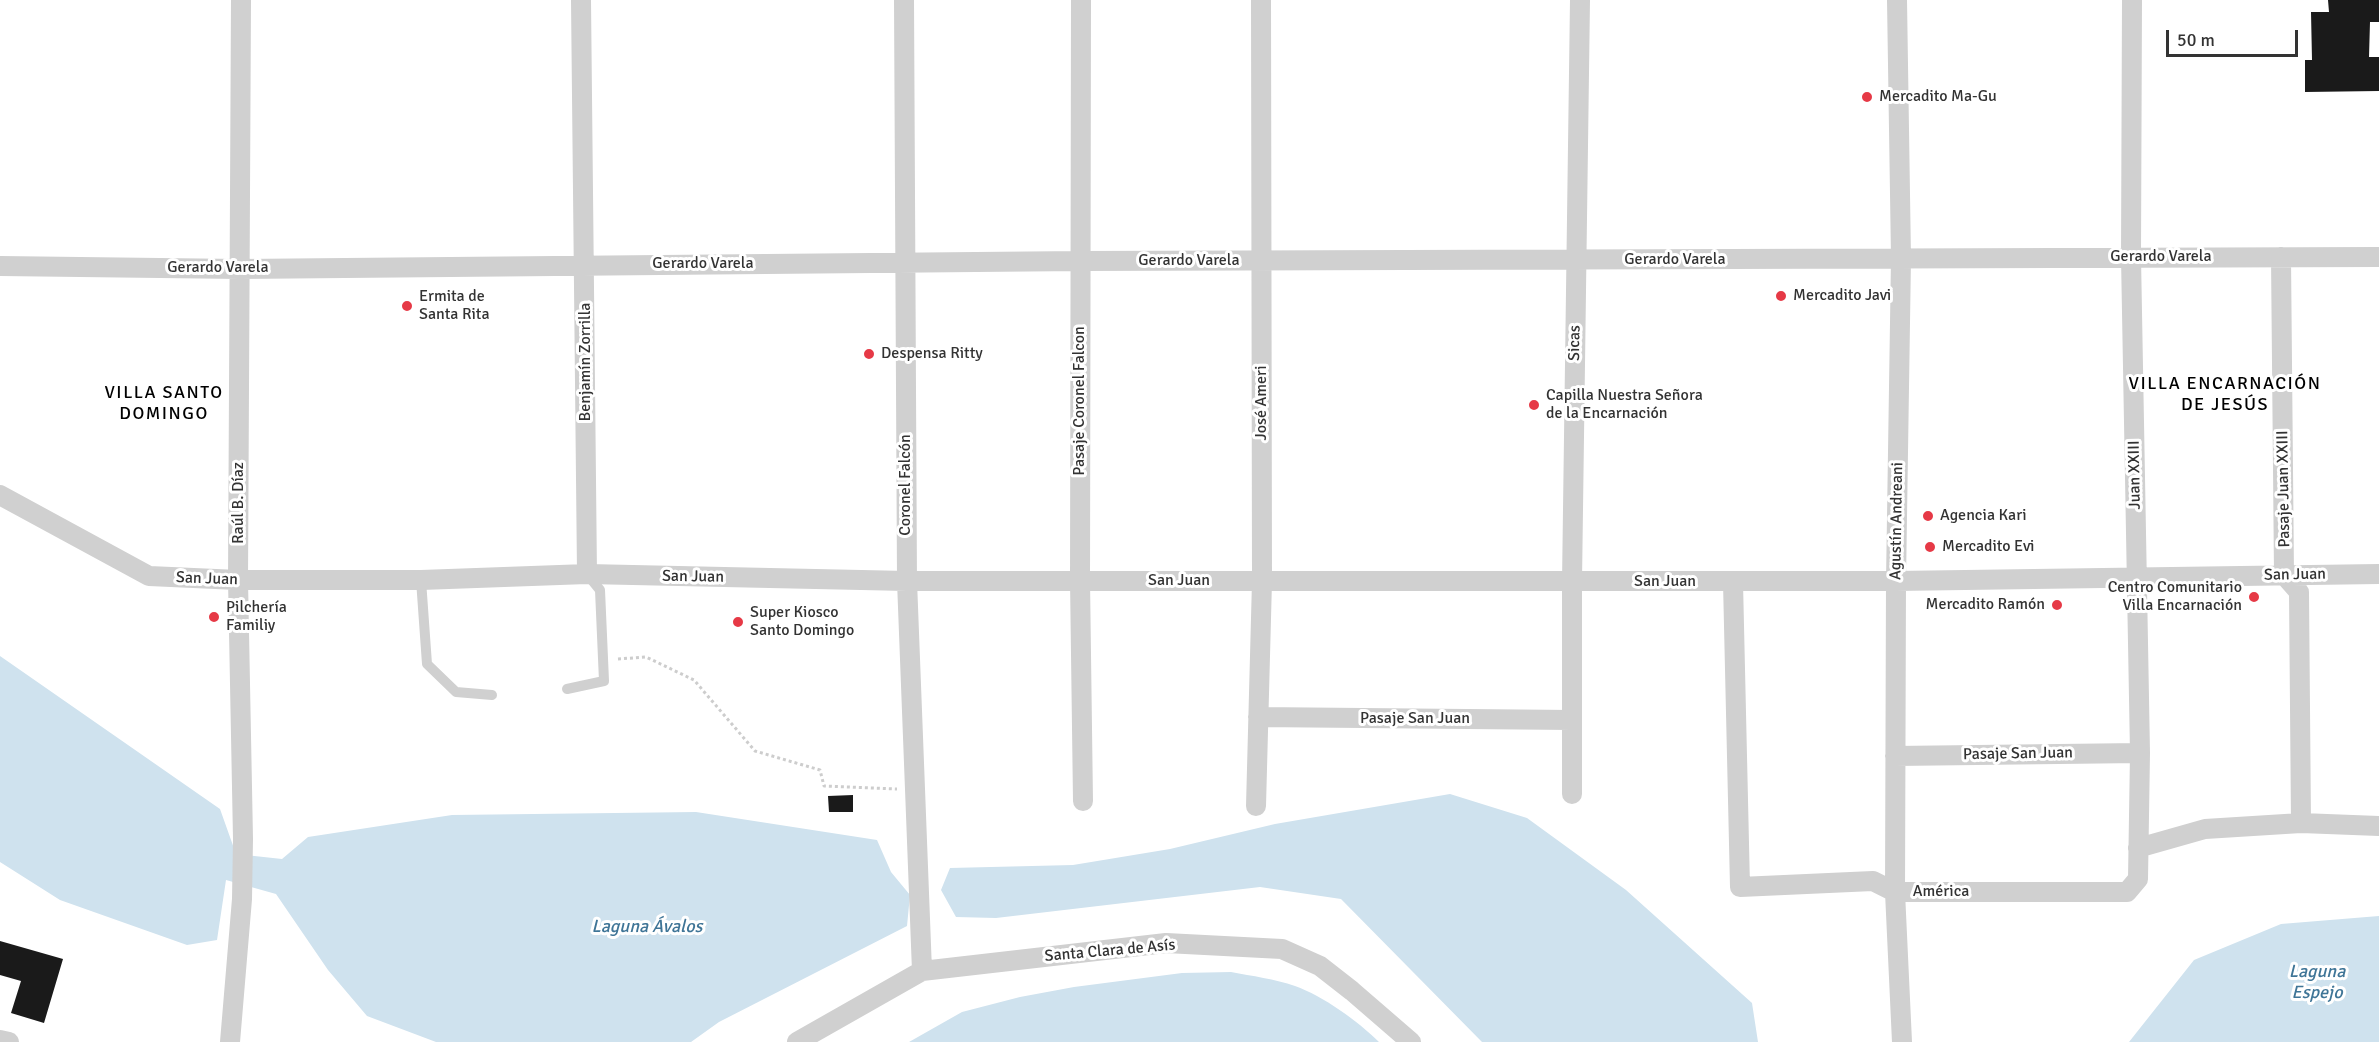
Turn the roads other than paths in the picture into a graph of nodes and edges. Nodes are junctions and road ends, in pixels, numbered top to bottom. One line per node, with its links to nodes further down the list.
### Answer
1 (240, 0): 19 (street, Raúl B. Díaz)
2 (581, 0): 17 (street, Benjamín Zorrilla)
3 (904, 0): 15 (street, Coronel Falcón)
4 (1081, 0): 14 (street, Pasaje Coronel Falcon)
5 (1261, 0): 16 (street, José Ameri)
6 (1580, 0): 13 (street, Sicas)
7 (1897, 0): 12 (street, Agustín Andreani)
8 (2132, 0): 9 (street, Juan XXIII)
9 (2131, 257): 10 (street, Gerardo Varela); 12 (street, Gerardo Varela); 24 (street, Juan XXIII)
10 (2281, 257): 11 (street, Gerardo Varela); 23 (street, Pasaje Juan XXIII)
11 (2379, 257)
12 (1901, 258): 13 (street, Gerardo Varela); 30 (street, Agustín Andreani)
13 (1576, 260): 16 (street, Gerardo Varela); 31 (street, Sicas)
14 (1081, 261): 15 (street, Gerardo Varela); 16 (street, Gerardo Varela); 27 (street, Pasaje Coronel Falcon)
15 (904, 262): 17 (street, Gerardo Varela); 28 (street, Coronel Falcón)
16 (1261, 262): 29 (street, José Ameri)
17 (585, 265): 19 (street, Gerardo Varela); 21 (street, Benjamín Zorrilla)
18 (0, 266): 19 (street, Gerardo Varela)
19 (240, 269): 25 (street, Raúl B. Díaz)
20 (0, 495): 25 (street, San Juan)
21 (587, 574): 26 (street, San Juan); 28 (street, San Juan); 33 (lane, Benjamín Zorrilla)
22 (2379, 574): 23 (street, San Juan)
23 (2284, 575): 24 (street, San Juan); 42 (street)
24 (2137, 578): 30 (street, San Juan); 37 (street, Juan XXIII)
25 (238, 580): 26 (street, San Juan); 50 (street, Raúl B. Díaz)
26 (421, 580): 34 (lane)
27 (1080, 580): 28 (street, San Juan); 29 (street, San Juan); 40 (street, Pasaje Coronel Falcon)
28 (907, 581): 47 (street, Coronel Falcón)
29 (1262, 581): 31 (street, San Juan); 35 (street, José Ameri)
30 (1896, 581): 32 (street, San Juan); 38 (street, Agustín Andreani)
31 (1572, 582): 32 (street, San Juan); 36 (street, Sicas)
32 (1734, 582): 46 (street, América)
33 (567, 689)
34 (492, 695)
35 (1258, 717): 36 (street, Pasaje San Juan); 41 (street, José Ameri)
36 (1572, 720): 39 (street, Sicas)
37 (2140, 753): 38 (street, Pasaje San Juan); 44 (street, Juan XXIII)
38 (1895, 756): 46 (street, Agustín Andreani)
39 (1572, 794)
40 (1083, 801)
41 (1256, 806)
42 (2301, 823): 43 (street); 44 (street)
43 (2379, 826)
44 (2138, 848): 45 (street, Juan XXIII)
45 (2138, 879): 46 (street, América)
46 (1895, 892): 53 (street, Agustín Andreani)
47 (922, 970): 51 (street, Santa Clara de Asís); 52 (street, Santa Clara de Asís)
48 (0, 1040): 49 (street)
49 (9, 1042)
50 (230, 1042)
51 (797, 1042)
52 (1411, 1042)
53 (1902, 1042)

